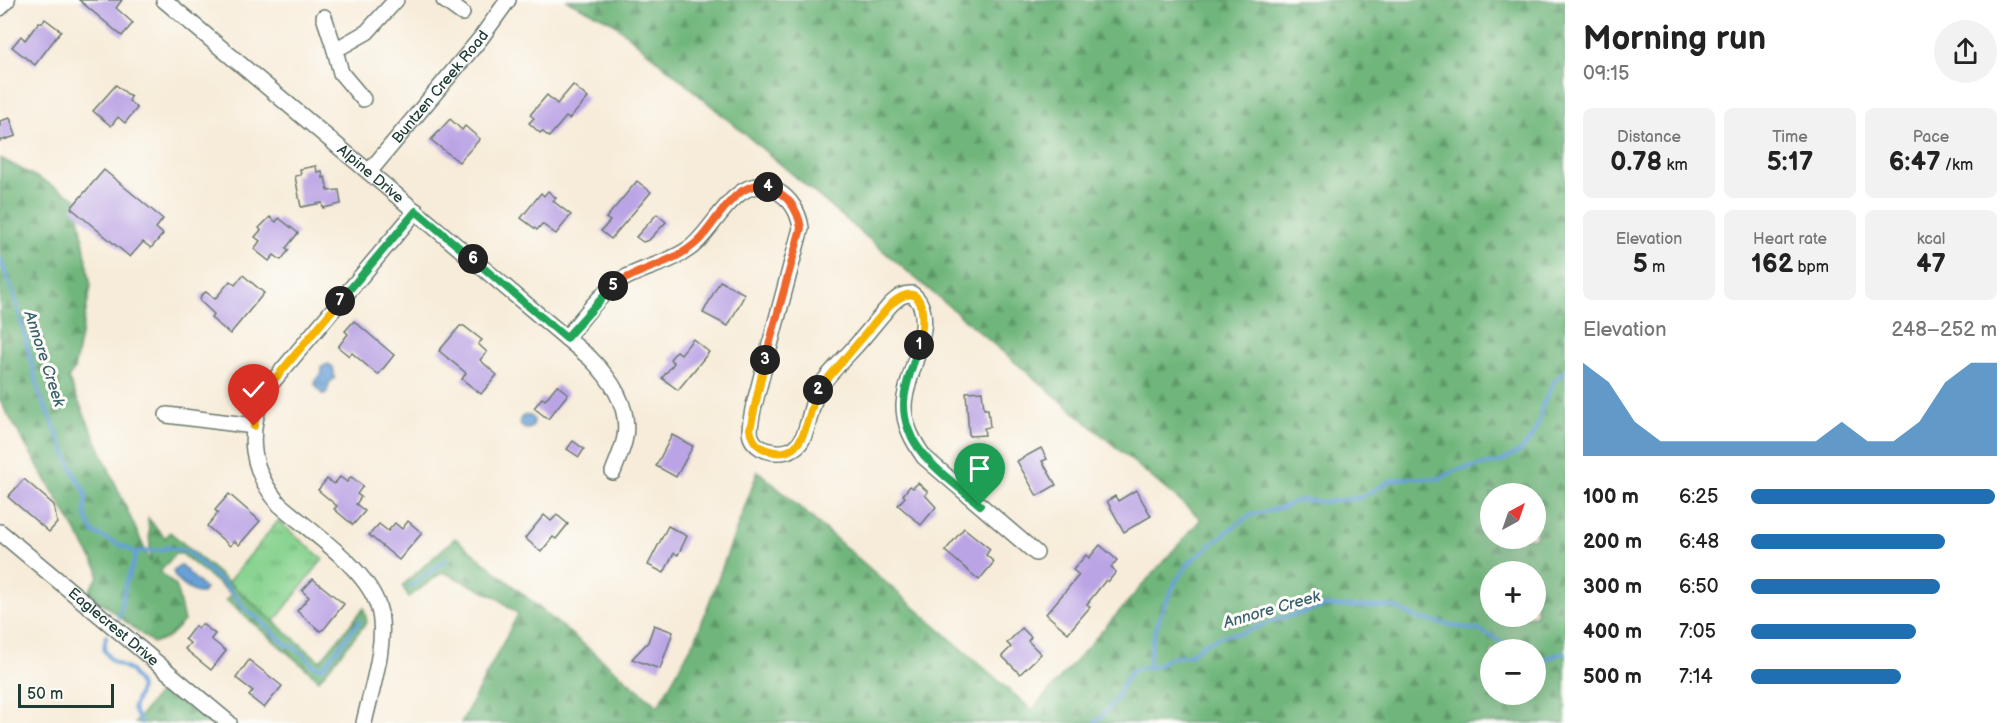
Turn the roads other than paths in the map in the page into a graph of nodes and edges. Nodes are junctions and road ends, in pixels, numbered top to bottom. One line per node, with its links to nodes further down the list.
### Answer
1 (7, 0): 6 (street)
2 (164, 0): 11 (street, Alpine Drive)
3 (396, 0): 9 (street)
4 (444, 0): 7 (street)
5 (508, 0): 11 (street, Buntzen Creek Road)
6 (0, 8)
7 (462, 13)
8 (324, 17): 9 (street)
9 (335, 50): 10 (street)
10 (363, 99)
11 (369, 172): 12 (street, Alpine Drive)
12 (416, 211): 13 (street, Alpine Drive); 15 (street)
13 (566, 338): 16 (street, Alpine Drive); 18 (street)
14 (167, 416): 15 (street)
15 (254, 426): 20 (street)
16 (614, 472)
17 (0, 532): 19 (street, Eaglecrest Drive)
18 (1036, 553)
19 (229, 723)
20 (364, 723)

